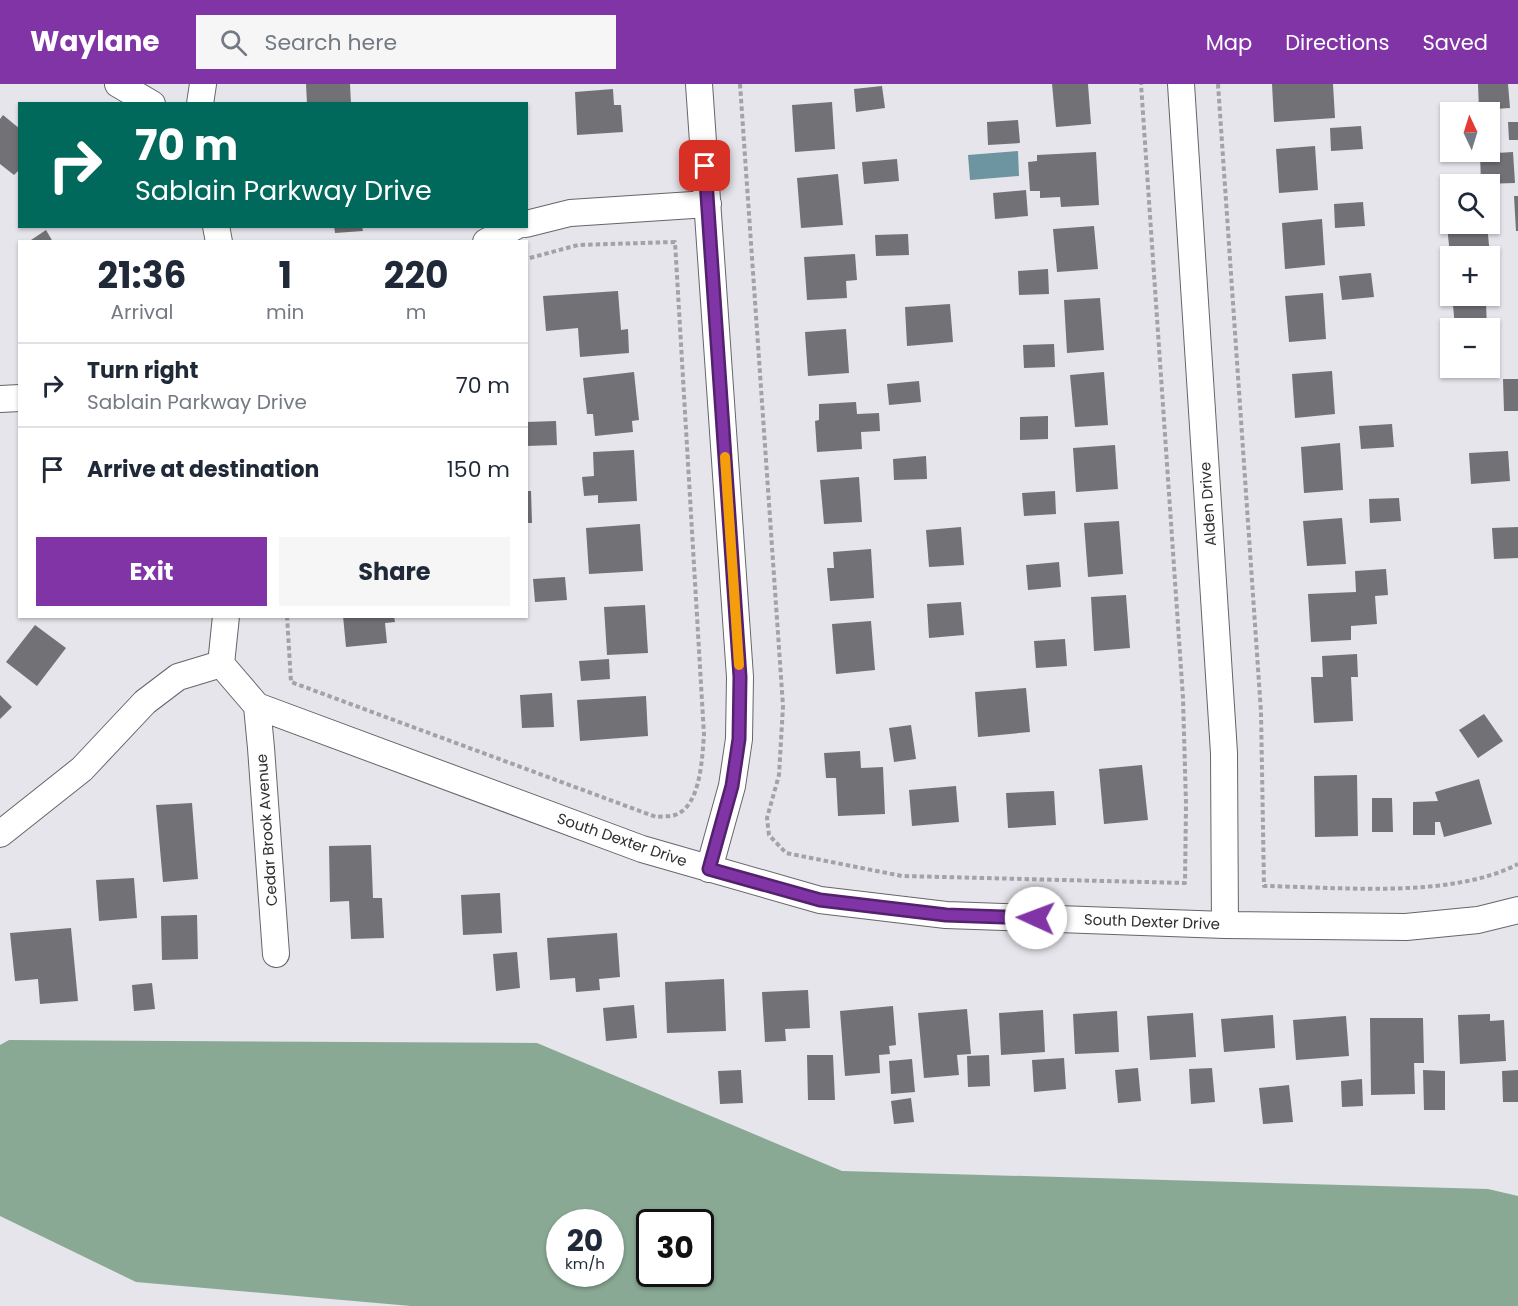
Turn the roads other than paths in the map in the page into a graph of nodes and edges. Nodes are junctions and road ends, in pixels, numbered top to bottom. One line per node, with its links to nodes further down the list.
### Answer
1 (118, 84): 5 (street)
2 (203, 84): 6 (street)
3 (699, 84): 7 (street)
4 (1181, 84): 19 (street, Alden Drive)
5 (149, 102)
6 (200, 102)
7 (708, 204): 8 (street); 17 (street)
8 (528, 224)
9 (512, 228): 10 (street)
10 (490, 240)
11 (18, 398): 12 (street)
12 (0, 399)
13 (226, 618): 14 (street)
14 (221, 664): 15 (street, South Dexter Drive); 16 (street)
15 (256, 706): 17 (street, South Dexter Drive); 20 (street, Cedar Brook Avenue)
16 (0, 834)
17 (709, 869): 19 (street, South Dexter Drive)
18 (1518, 910): 19 (street, South Dexter Drive)
19 (1225, 925)
20 (276, 954)

